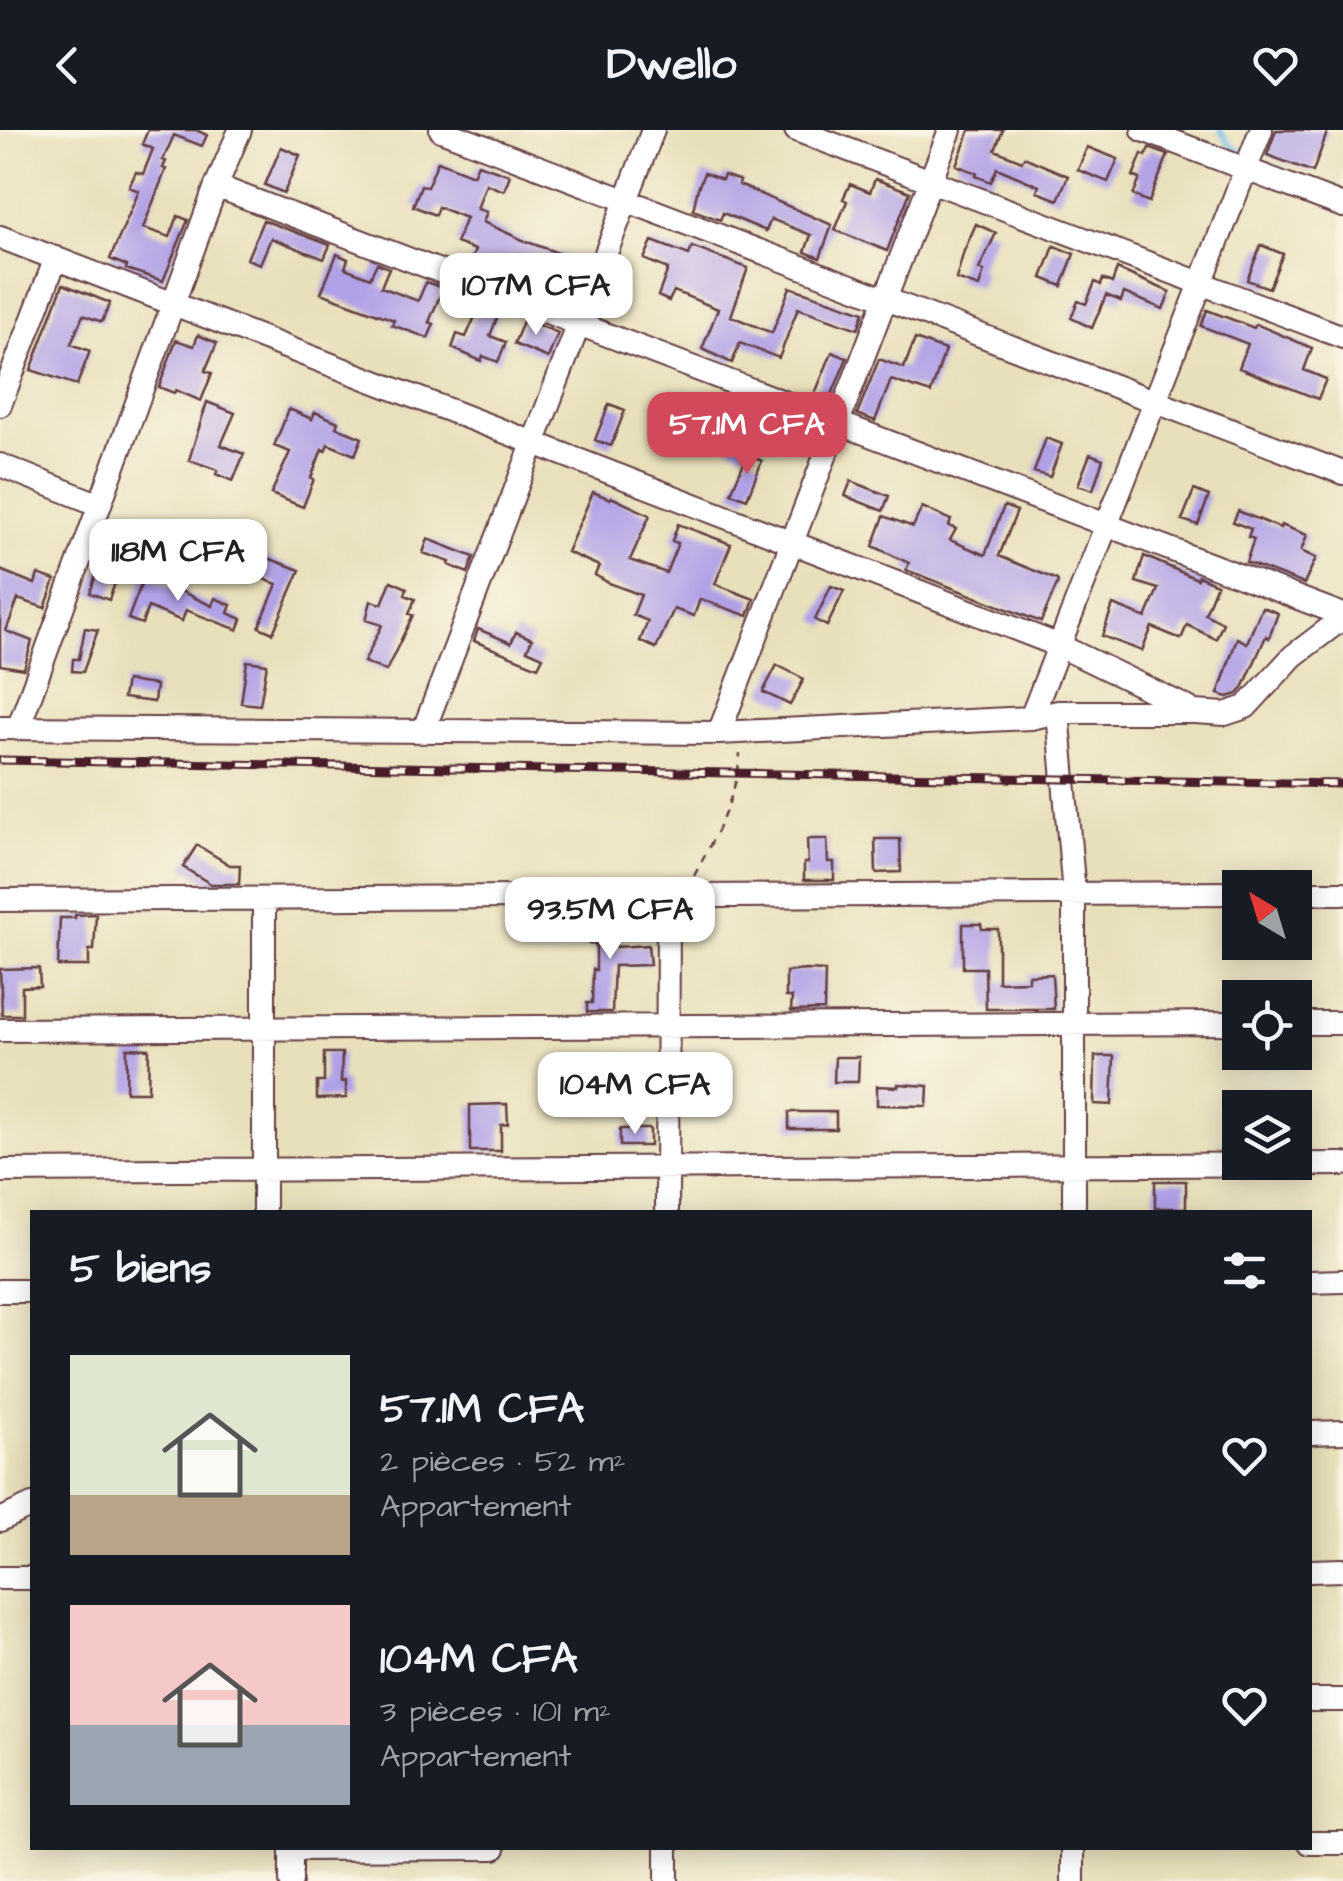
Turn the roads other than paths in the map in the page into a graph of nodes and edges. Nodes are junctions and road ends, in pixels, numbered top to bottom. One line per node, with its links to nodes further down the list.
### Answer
1 (240, 130): 10 (street)
2 (441, 130): 11 (street)
3 (653, 130): 11 (street)
4 (796, 130): 9 (street)
5 (950, 130): 9 (street)
6 (1143, 130): 8 (street)
7 (1261, 130): 8 (street)
8 (1246, 168): 12 (street); 15 (street)
9 (930, 181): 15 (street); 16 (street)
10 (216, 186): 17 (street); 18 (street)
11 (626, 200): 16 (street); 18 (street)
12 (1343, 206)
13 (0, 237): 14 (street)
14 (56, 258): 17 (street); 21 (street)
15 (1201, 283): 19 (street); 20 (street)
16 (886, 299): 20 (street); 22 (street)
17 (173, 304): 23 (street); 26 (street)
18 (578, 324): 22 (street); 23 (street)
19 (1343, 338)
20 (1155, 400): 25 (street); 27 (street)
21 (0, 405)
22 (838, 423): 27 (street); 28 (street)
23 (532, 442): 28 (street); 35 (street)
24 (0, 465): 26 (street)
25 (1343, 473)
26 (100, 506): 34 (street)
27 (1107, 524): 29 (street); 30 (street)
28 (792, 543): 30 (street); 36 (street)
29 (1343, 617): 32 (street)
30 (1060, 646): 32 (street); 33 (street)
31 (1058, 712): 32 (street); 33 (street); 40 (street)
32 (1196, 712)
33 (1031, 718): 36 (street)
34 (9, 728): 35 (street)
35 (423, 732): 36 (street)
36 (731, 733)
37 (1222, 893): 40 (street)
38 (1312, 893): 39 (street)
39 (1343, 893)
40 (1074, 894): 41 (street); 47 (street)
41 (675, 896): 42 (street); 48 (street)
42 (264, 898): 43 (street); 49 (street)
43 (0, 900)
44 (1343, 1022): 46 (street)
45 (1222, 1023): 47 (street)
46 (1312, 1023)
47 (1074, 1024): 48 (street); 52 (street)
48 (668, 1026): 49 (street); 53 (street)
49 (264, 1028): 50 (street); 54 (street)
50 (0, 1030)
51 (1343, 1164): 52 (street)
52 (1074, 1165): 53 (street); 58 (street)
53 (667, 1167): 54 (street); 57 (street)
54 (264, 1170): 55 (street); 56 (street)
55 (0, 1171)
56 (264, 1210)
57 (667, 1210)
58 (1074, 1210)
59 (1343, 1281): 60 (street)
60 (1312, 1282)
61 (0, 1291): 62 (street)
62 (30, 1291)
63 (1343, 1432): 64 (street)
64 (1312, 1433)
65 (30, 1505): 66 (street)
66 (0, 1520)
67 (1312, 1570): 68 (street)
68 (1343, 1570)
69 (0, 1578): 70 (street)
70 (30, 1578)
71 (1312, 1700): 72 (street)
72 (1343, 1700)
73 (1312, 1843): 74 (street)
74 (1343, 1843)
75 (471, 1850): 78 (street)
76 (667, 1850): 79 (street)
77 (1073, 1850): 80 (street)
78 (290, 1866)
79 (667, 1881)
80 (1073, 1881)

